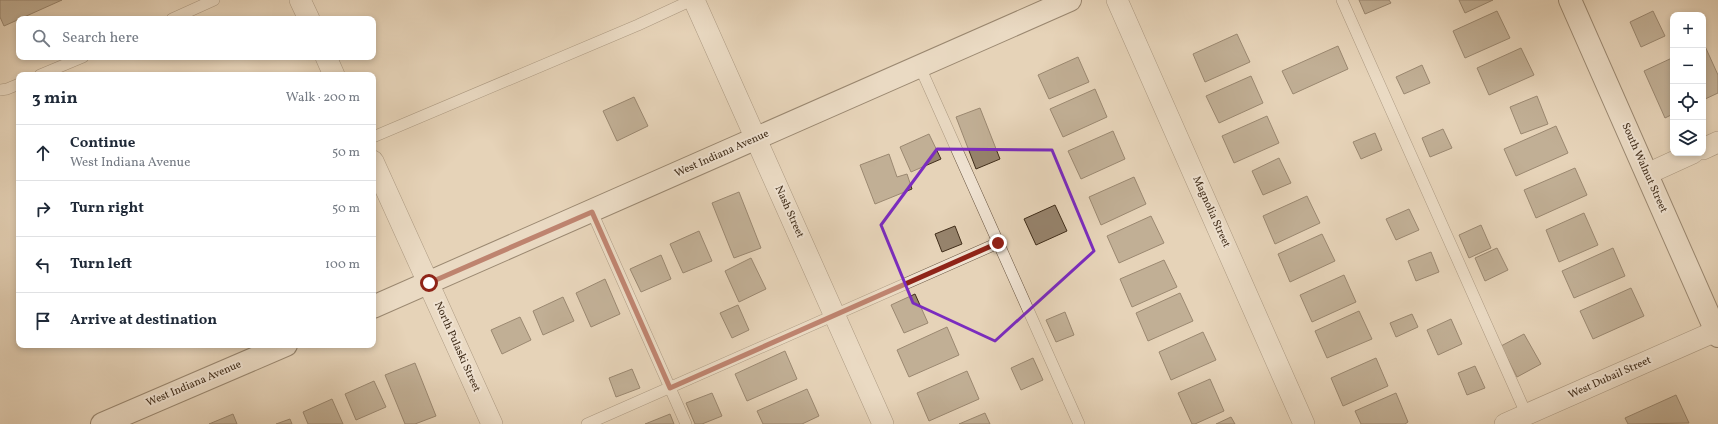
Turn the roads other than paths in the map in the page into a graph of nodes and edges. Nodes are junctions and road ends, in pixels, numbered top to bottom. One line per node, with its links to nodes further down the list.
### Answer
1 (214, 0): 8 (lane)
2 (300, 0): 9 (street)
3 (693, 0): 17 (lane); 18 (street, Nash Street)
4 (1070, 0): 12 (street, West Indiana Avenue)
5 (1117, 0): 39 (street, Magnolia Street)
6 (1342, 0): 32 (lane)
7 (1570, 0): 23 (street, South Walnut Street)
8 (179, 16)
9 (308, 16)
10 (76, 60): 13 (lane)
11 (327, 60): 14 (street)
12 (920, 67): 18 (street, West Indiana Avenue); 25 (lane)
13 (47, 72)
14 (333, 72)
15 (16, 85): 16 (lane)
16 (0, 90)
17 (376, 136)
18 (756, 138): 24 (street, West Indiana Avenue); 28 (street, Nash Street)
19 (1718, 142): 20 (street)
20 (1706, 148)
21 (1686, 156): 23 (street)
22 (376, 168): 26 (street, North Pulaski Street)
23 (1647, 174): 29 (street, South Walnut Street)
24 (592, 212): 26 (street, West Indiana Avenue); 31 (lane)
25 (998, 243): 28 (lane); 38 (lane)
26 (429, 283): 27 (street, West Indiana Avenue); 34 (street, North Pulaski Street)
27 (376, 307)
28 (834, 315): 31 (lane); 37 (street, Nash Street)
29 (1717, 333): 32 (street, West Dubail Street)
30 (279, 348): 33 (street, West Indiana Avenue)
31 (670, 388): 35 (lane); 36 (lane)
32 (1529, 419): 40 (street, West Dubail Street)
33 (109, 423)
34 (492, 424)
35 (587, 424)
36 (686, 424)
37 (883, 424)
38 (1079, 424)
39 (1304, 424)
40 (1505, 424)

